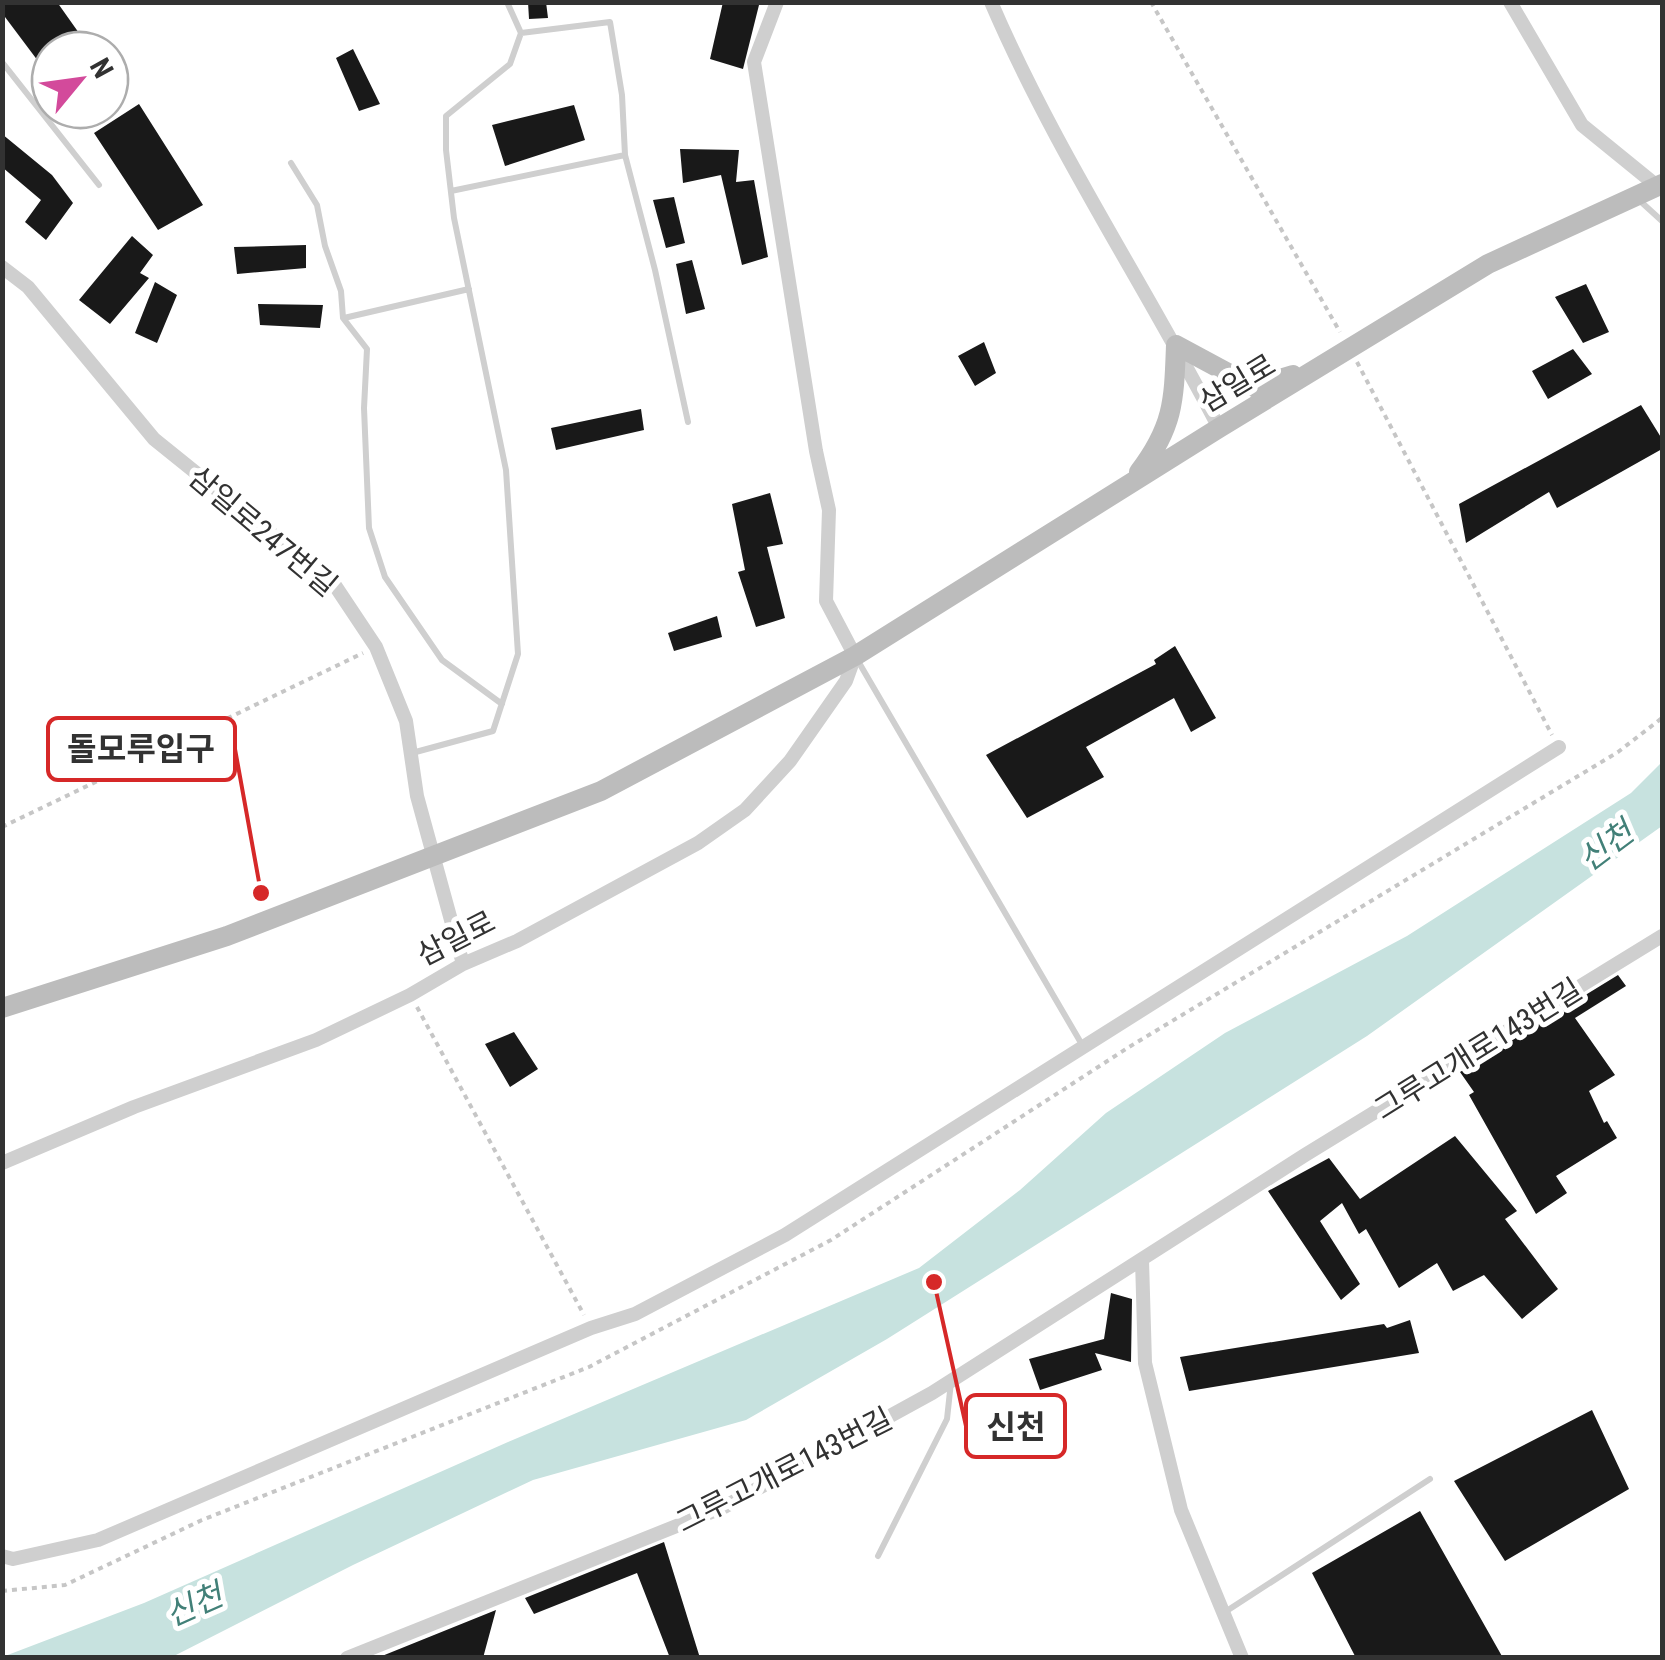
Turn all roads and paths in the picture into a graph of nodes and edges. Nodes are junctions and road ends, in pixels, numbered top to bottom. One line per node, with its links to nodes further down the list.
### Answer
1 (507, 2): 6 (lane)
2 (777, 2): 25 (street)
3 (991, 2): 18 (street)
4 (1150, 2): 19 (path)
5 (1510, 2): 11 (street)
6 (520, 33): 8 (lane); 12 (lane)
7 (2, 62): 10 (lane)
8 (625, 155): 12 (lane); 21 (lane)
9 (290, 163): 17 (lane)
10 (98, 184)
11 (1660, 185): 13 (main road, 삼일로)
12 (451, 191): 16 (lane)
13 (1629, 199): 14 (lane); 19 (main road, 삼일로)
14 (1662, 221)
15 (2, 267): 24 (street, 삼일로247번길)
16 (469, 289): 17 (lane); 26 (lane)
17 (343, 318): 26 (lane)
18 (1176, 345): 20 (main road); 22 (street); 23 (main road)
19 (1350, 350): 20 (main road, 삼일로); 27 (path)
20 (1324, 365): 22 (main road, 삼일로)
21 (688, 422)
22 (1218, 428): 23 (main road, 삼일로)
23 (1130, 484): 25 (main road, 삼일로)
24 (376, 647): 28 (street, 삼일로247번길); 29 (path)
25 (856, 656): 30 (main road, 삼일로); 32 (street, 삼일로); 35 (lane)
26 (502, 704): 28 (lane)
27 (1559, 747): 35 (street)
28 (410, 753): 30 (street, 삼일로247번길)
29 (2, 827)
30 (434, 858): 32 (street, 삼일로247번길); 34 (main road, 삼일로)
31 (1662, 936): 37 (street, 그루고개로143번길)
32 (463, 964): 33 (street, 삼일로)
33 (410, 995): 36 (street, 삼일로); 38 (path)
34 (2, 1008)
35 (1084, 1049): 38 (street)
36 (2, 1162)
37 (1142, 1260): 39 (street, 그루고개로143번길); 43 (street)
38 (591, 1328): 41 (street)
39 (951, 1381): 42 (lane); 44 (street, 그루고개로143번길)
40 (1430, 1479): 43 (lane)
41 (2, 1556)
42 (878, 1556)
43 (1224, 1613): 45 (street)
44 (347, 1658)
45 (1242, 1658)

